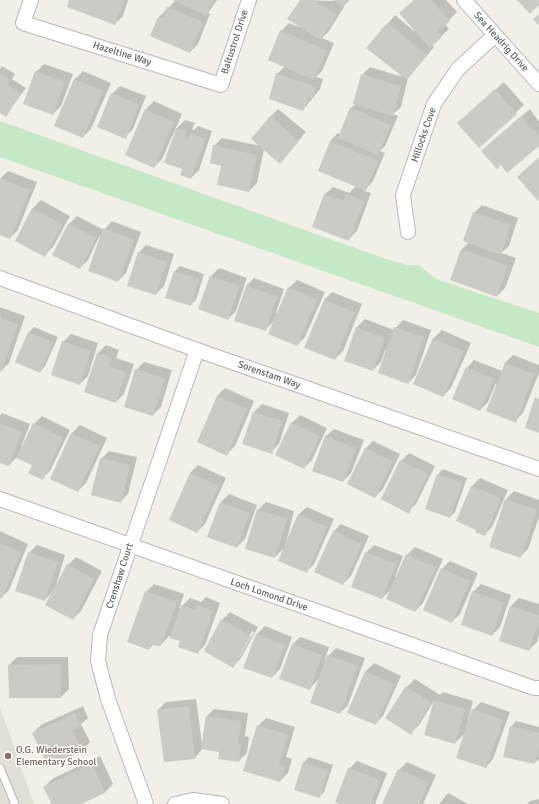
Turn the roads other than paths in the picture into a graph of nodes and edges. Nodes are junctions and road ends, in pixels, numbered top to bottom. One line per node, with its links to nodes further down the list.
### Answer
1 (31, 0): 6 (street, Hazeltine Way)
2 (249, 0): 6 (street, Baltustrol Drive)
3 (464, 0): 4 (street, Sea Headrig Drive)
4 (494, 36): 5 (street, Sea Headrig Drive); 7 (street, Hillocks Cove)
5 (539, 84)
6 (221, 85)
7 (408, 232)
8 (0, 278): 9 (street, Sorenstam Way)
9 (197, 350): 10 (street, Sorenstam Way); 12 (street, Crenshaw Court)
10 (539, 469)
11 (0, 499): 12 (street, Loch Lomond Drive)
12 (130, 545): 13 (street, Loch Lomond Drive); 16 (street, Crenshaw Court)
13 (539, 688)
14 (0, 768): 15 (lane)
15 (15, 804)
16 (146, 804)
17 (174, 804): 18 (street)
18 (222, 804)

